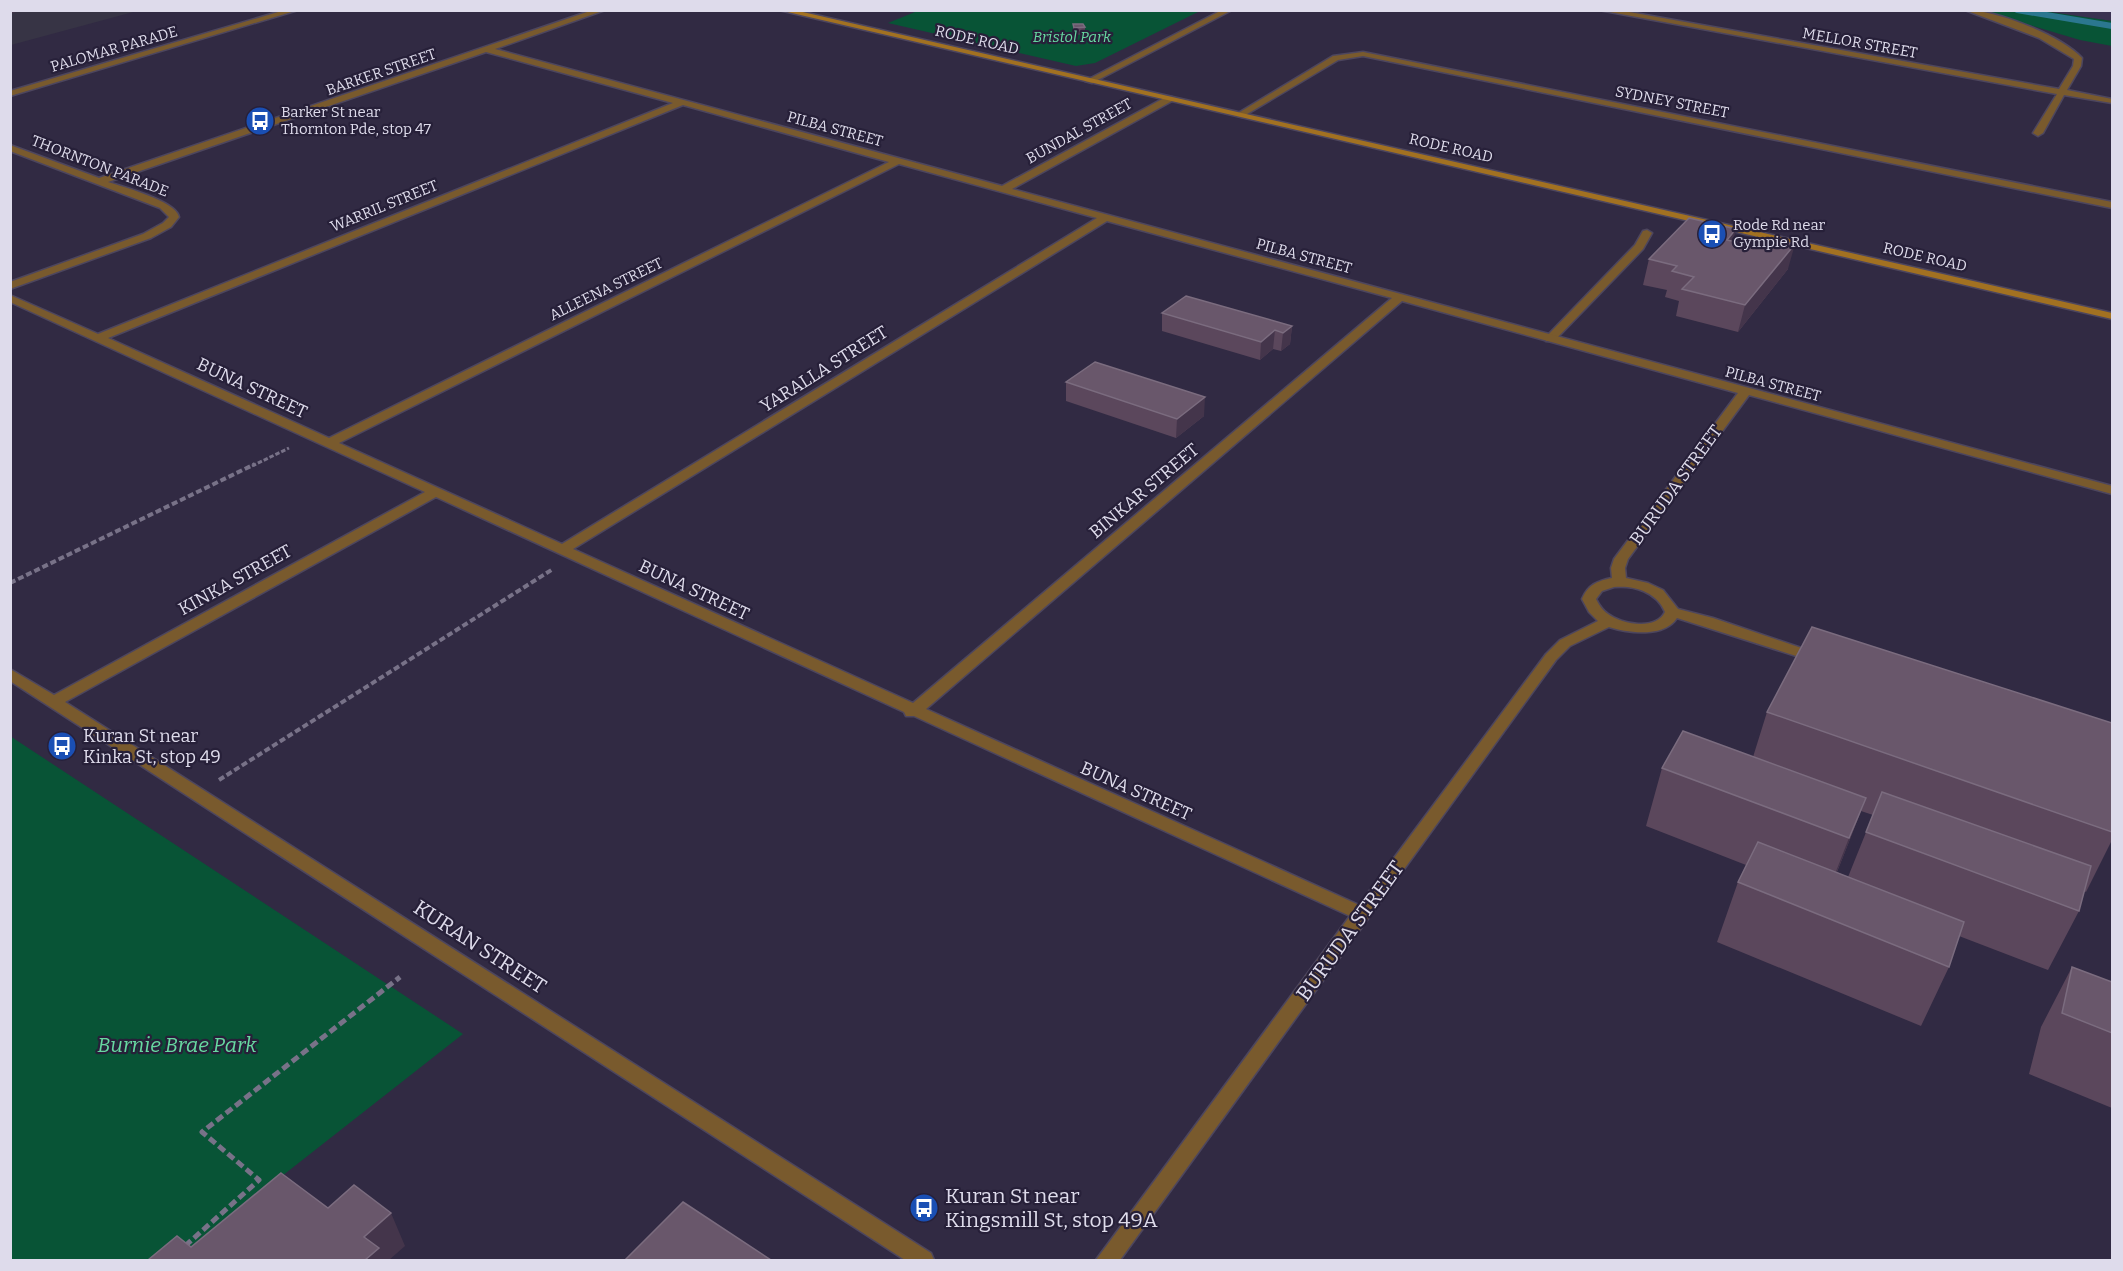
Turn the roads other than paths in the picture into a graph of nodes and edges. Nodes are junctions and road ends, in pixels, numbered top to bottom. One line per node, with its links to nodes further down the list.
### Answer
1 (295, 10): 10 (street, PALOMAR PARADE)
2 (602, 10): 7 (street, BARKER STREET)
3 (783, 10): 8 (main road, RODE ROAD)
4 (1229, 10): 8 (street)
5 (1602, 10): 9 (street, MELLOR STREET)
6 (1968, 10): 9 (street)
7 (488, 50): 13 (street, PILBA STREET); 18 (street, BARKER STREET)
8 (1089, 81): 11 (main road, RODE ROAD)
9 (2062, 92): 12 (street, MELLOR STREET); 15 (street)
10 (10, 94)
11 (1168, 99): 14 (main road, RODE ROAD); 19 (street, BUNDAL STREET)
12 (2112, 101)
13 (681, 103): 17 (street, PILBA STREET); 27 (street, WARRIL STREET)
14 (1239, 115): 20 (street, SYDNEY STREET); 26 (main road, RODE ROAD)
15 (2038, 133)
16 (10, 148): 18 (street, THORNTON PARADE)
17 (898, 161): 19 (street, PILBA STREET); 30 (street, ALLEENA STREET)
18 (100, 181): 23 (street, THORNTON PARADE)
19 (1003, 190): 21 (street, PILBA STREET)
20 (2112, 205)
21 (1104, 218): 24 (street, PILBA STREET); 33 (street, YARALLA STREET)
22 (1647, 233): 28 (street)
23 (10, 286)
24 (1400, 297): 28 (street, PILBA STREET); 40 (street, BINKAR STREET)
25 (10, 298): 27 (street, BUNA STREET)
26 (2112, 316)
27 (98, 338): 30 (street, BUNA STREET)
28 (1550, 339): 29 (street, PILBA STREET)
29 (1745, 392): 31 (street, PILBA STREET); 34 (street, BURUDA STREET)
30 (327, 444): 32 (street, BUNA STREET)
31 (2112, 490)
32 (435, 492): 33 (street, BUNA STREET); 39 (street, KINKA STREET)
33 (567, 553): 40 (street, BUNA STREET)
34 (1619, 582): 35 (street); 36 (street)
35 (1672, 612): 36 (street); 37 (street)
36 (1609, 621): 41 (street, BURUDA STREET)
37 (1830, 662)
38 (10, 674): 39 (street, KURAN STREET)
39 (53, 702): 42 (street, KURAN STREET)
40 (912, 712): 41 (street, BUNA STREET)
41 (1362, 914): 43 (street, BURUDA STREET)
42 (923, 1260)
43 (1107, 1260)

